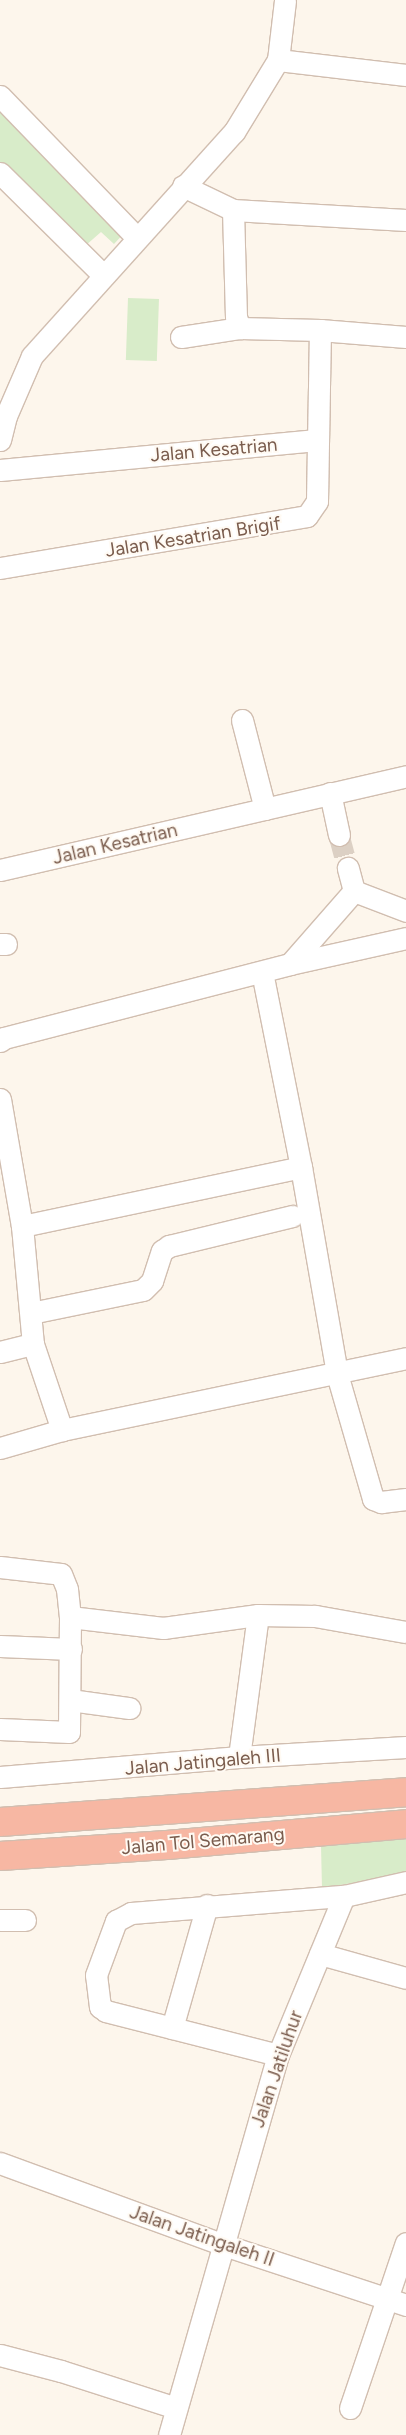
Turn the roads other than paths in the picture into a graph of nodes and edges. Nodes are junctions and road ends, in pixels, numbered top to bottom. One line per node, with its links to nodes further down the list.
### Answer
1 (285, 0): 2 (street)
2 (278, 60): 3 (street); 6 (street)
3 (406, 75)
4 (0, 96): 9 (street)
5 (0, 173): 10 (street)
6 (183, 186): 7 (street); 9 (street)
7 (233, 210): 8 (street); 11 (street)
8 (406, 220)
9 (136, 237): 10 (street)
10 (103, 275): 15 (street)
11 (240, 328): 12 (street); 13 (street)
12 (320, 330): 14 (street); 17 (street)
13 (181, 337)
14 (406, 337)
15 (3, 414): 16 (street)
16 (0, 440)
17 (317, 440): 18 (street, Jalan Kesatrian); 19 (street, Jalan Kesatrian Brigif)
18 (0, 470)
19 (0, 568)
20 (242, 720): 23 (street)
21 (406, 776): 22 (street, Jalan Kesatrian)
22 (330, 793): 23 (street, Jalan Kesatrian); 24 (street)
23 (265, 810): 26 (street, Jalan Kesatrian)
24 (340, 836)
25 (348, 868): 27 (street)
26 (0, 870)
27 (354, 891): 28 (street); 30 (street)
28 (406, 911)
29 (406, 938): 30 (street)
30 (290, 964): 31 (street)
31 (262, 972): 32 (street); 34 (street)
32 (0, 1041)
33 (0, 1099): 36 (street)
34 (301, 1167): 36 (street); 41 (street)
35 (292, 1216): 37 (street)
36 (22, 1226): 37 (street)
37 (31, 1313): 38 (street)
38 (34, 1344): 39 (street); 42 (street)
39 (0, 1352)
40 (406, 1358): 41 (street)
41 (338, 1374): 42 (street); 44 (street)
42 (62, 1430): 43 (street)
43 (0, 1448)
44 (406, 1499)
45 (0, 1567): 47 (street)
46 (258, 1615): 47 (street); 48 (street); 55 (street)
47 (70, 1616): 50 (street)
48 (406, 1632)
49 (0, 1646): 50 (street)
50 (71, 1649): 51 (street)
51 (70, 1700): 52 (street); 53 (street)
52 (129, 1708)
53 (0, 1729)
54 (406, 1747): 55 (street, Jalan Jatingaleh III)
55 (240, 1757): 56 (street, Jalan Jatingaleh III)
56 (0, 1777)
57 (406, 1792): 58 (highway, Jalan Tol Semarang)
58 (0, 1822)
59 (406, 1824): 60 (highway, Jalan Tol Semarang)
60 (0, 1856)
61 (406, 1882): 62 (street)
62 (344, 1896): 63 (street); 66 (street, Jalan Jatiluhur)
63 (207, 1905): 68 (street); 68 (street)
64 (0, 1920): 65 (street)
65 (25, 1920)
66 (320, 1954): 67 (street); 69 (street, Jalan Jatiluhur)
67 (406, 1978)
68 (172, 2028): 69 (street)
69 (278, 2055): 72 (street, Jalan Jatiluhur)
70 (1, 2166): 72 (street, Jalan Jatingaleh II)
71 (406, 2243): 73 (street)
72 (221, 2244): 73 (street, Jalan Jatingaleh II); 75 (street, Jalan Jatiluhur)
73 (397, 2302): 76 (street)
74 (0, 2355): 75 (street)
75 (176, 2408): 77 (street, Jalan Jatiluhur)
76 (350, 2408)
77 (169, 2435)

